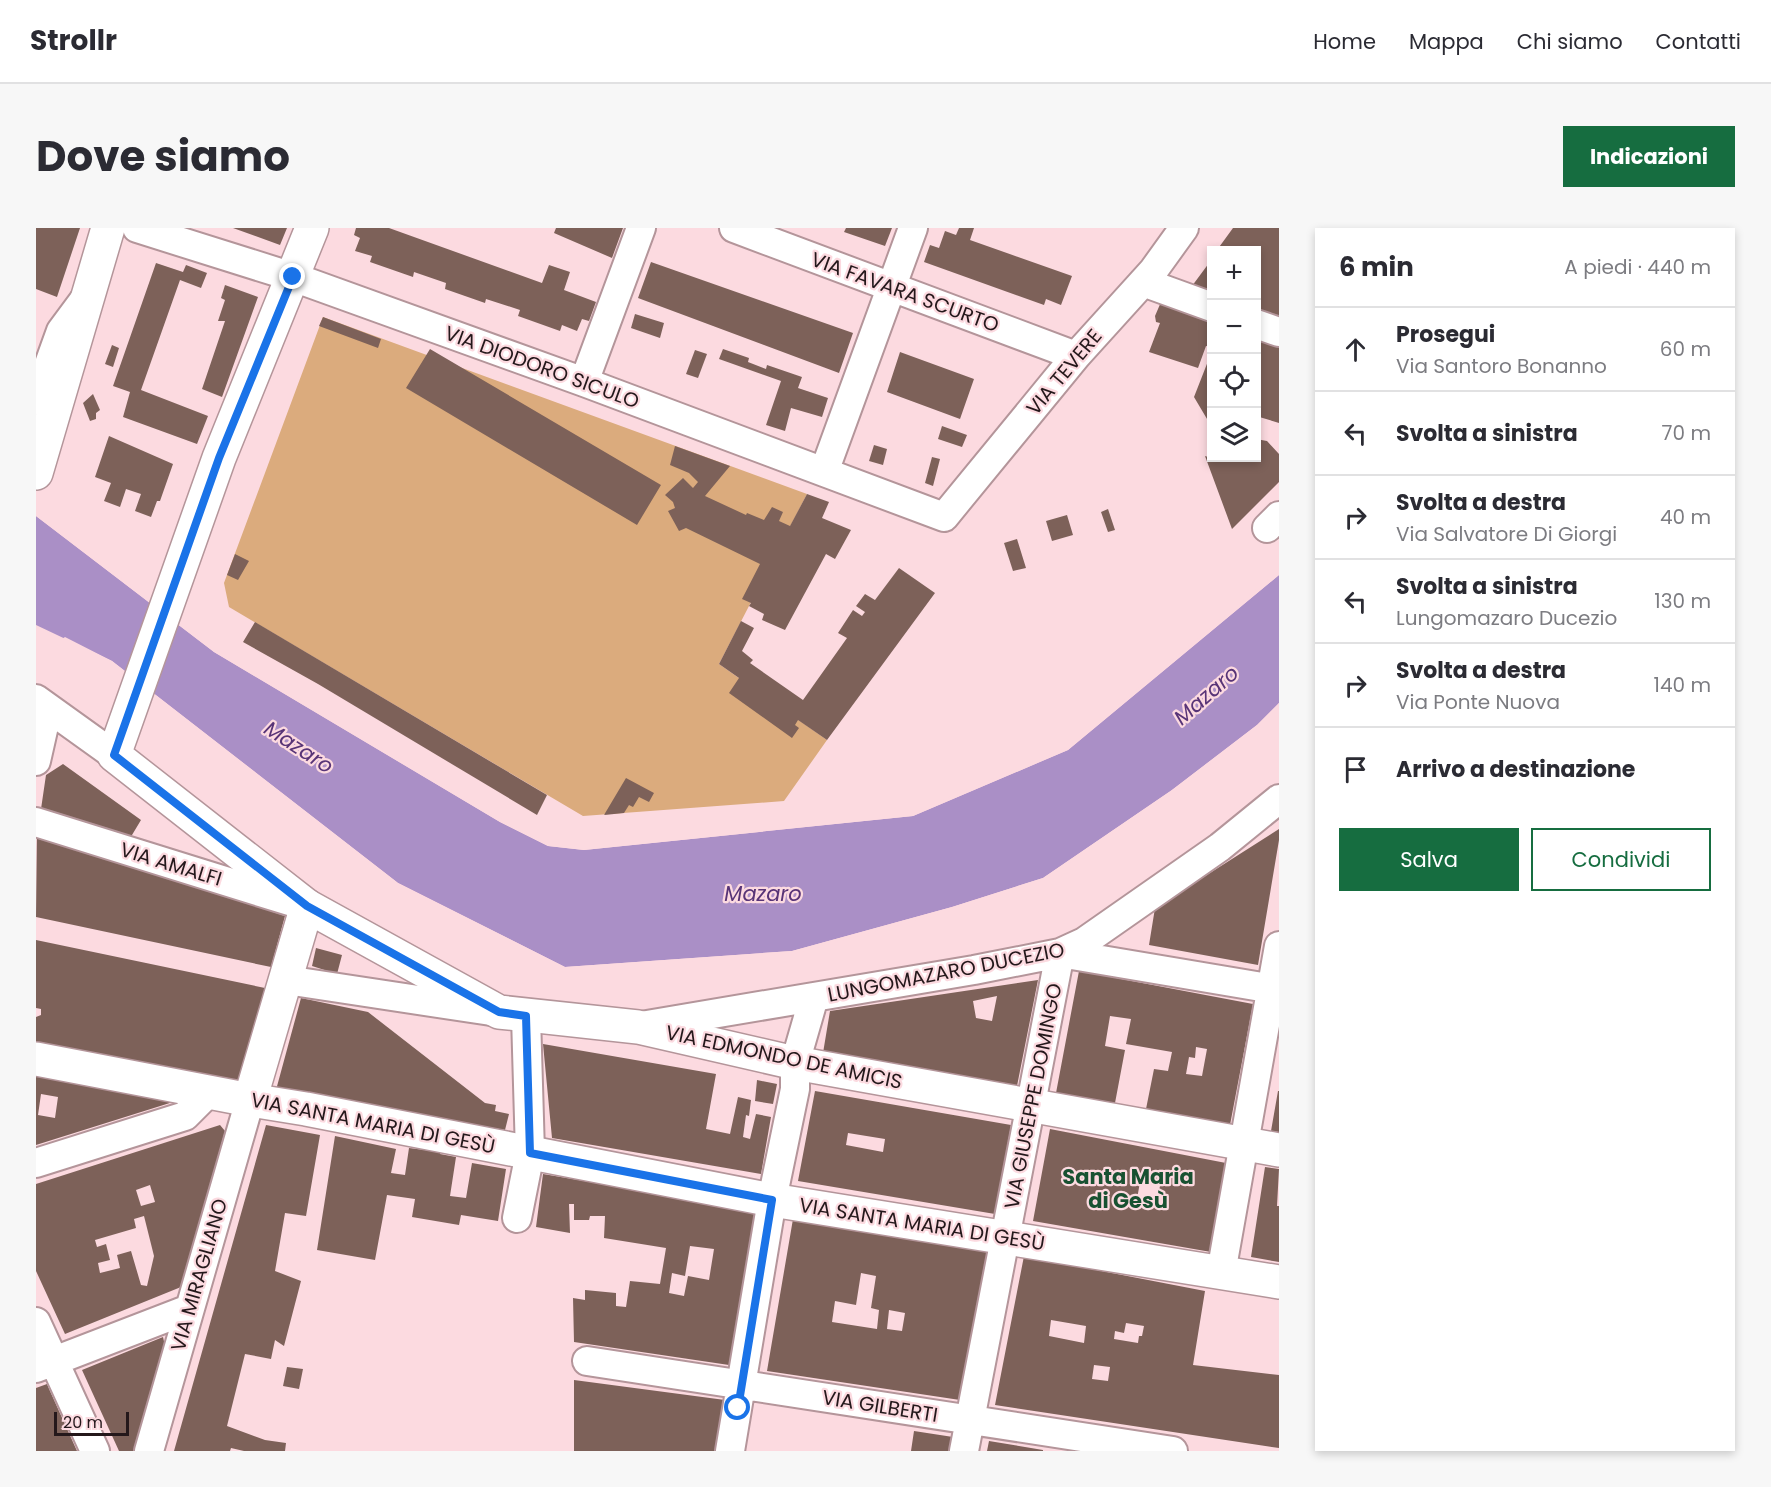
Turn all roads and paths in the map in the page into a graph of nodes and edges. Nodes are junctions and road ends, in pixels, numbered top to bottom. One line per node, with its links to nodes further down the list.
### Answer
1 (108, 228): 11 (street)
2 (137, 228): 8 (street, VIA DIODORO SICULO)
3 (312, 228): 8 (street)
4 (641, 228): 16 (street)
5 (734, 228): 10 (street, VIA FAVARA SCURTO)
6 (913, 228): 10 (street)
7 (1184, 228): 9 (street, VIA TEVERE)
8 (293, 277): 16 (street, VIA DIODORO SICULO); 22 (street)
9 (1143, 282): 12 (street); 15 (street, VIA TEVERE)
10 (891, 288): 15 (street, VIA FAVARA SCURTO); 18 (street)
11 (89, 293): 17 (street); 19 (street)
12 (1207, 305)
13 (1261, 325): 14 (street)
14 (1279, 332)
15 (1076, 356): 20 (street, VIA TEVERE)
16 (584, 382): 18 (street, VIA DIODORO SICULO)
17 (36, 400)
18 (824, 472): 20 (street, VIA DIODORO SICULO)
19 (36, 473)
20 (944, 517)
21 (42, 703): 22 (street); 23 (street)
22 (114, 755): 26 (street)
23 (36, 761)
24 (1278, 801): 28 (street, LUNGOMAZARO DUCEZIO)
25 (36, 822): 26 (street, VIA AMALFI)
26 (307, 906): 29 (street); 32 (street)
27 (1279, 946): 30 (street)
28 (1060, 953): 30 (street); 31 (street, LUNGOMAZARO DUCEZIO); 38 (street, VIA GIUSEPPE DOMINGO)
29 (286, 980): 32 (street, VIA EDMONDO DE AMICIS); 37 (street)
30 (1276, 989): 39 (street)
31 (814, 997): 33 (street, LUNGOMAZARO DUCEZIO); 35 (street)
32 (513, 1014): 33 (street, VIA EDMONDO DE AMICIS); 41 (street)
33 (638, 1027): 35 (street, VIA EDMONDO DE AMICIS)
34 (36, 1059): 36 (street, VIA SANTA MARIA DI GESÙ)
35 (795, 1063): 38 (street, VIA EDMONDO DE AMICIS); 43 (street)
36 (209, 1092): 37 (street, VIA SANTA MARIA DI GESÙ); 42 (street)
37 (250, 1100): 41 (street, VIA SANTA MARIA DI GESÙ); 48 (street, VIA MIRAGLIANO)
38 (1031, 1106): 39 (street, VIA EDMONDO DE AMICIS); 45 (street, VIA GIUSEPPE DOMINGO)
39 (1244, 1144): 40 (street, VIA EDMONDO DE AMICIS); 46 (street)
40 (1279, 1150)
41 (530, 1153): 43 (street, VIA SANTA MARIA DI GESÙ); 44 (street)
42 (36, 1163)
43 (772, 1200): 45 (street, VIA SANTA MARIA DI GESÙ); 52 (street)
44 (517, 1218)
45 (1006, 1237): 46 (street, VIA SANTA MARIA DI GESÙ); 53 (street, VIA GIUSEPPE DOMINGO)
46 (1221, 1273): 47 (street, VIA SANTA MARIA DI GESÙ)
47 (1279, 1282)
48 (189, 1309): 51 (street); 56 (street, VIA MIRAGLIANO)
49 (36, 1322): 51 (street)
50 (587, 1361): 52 (street, VIA GILBERTI)
51 (45, 1365): 55 (street)
52 (741, 1385): 53 (street, VIA GILBERTI); 57 (street)
53 (970, 1420): 54 (street, VIA GILBERTI); 58 (street, VIA GIUSEPPE DOMINGO)
54 (1164, 1450)
55 (95, 1451)
56 (149, 1451)
57 (730, 1451)
58 (964, 1451)

